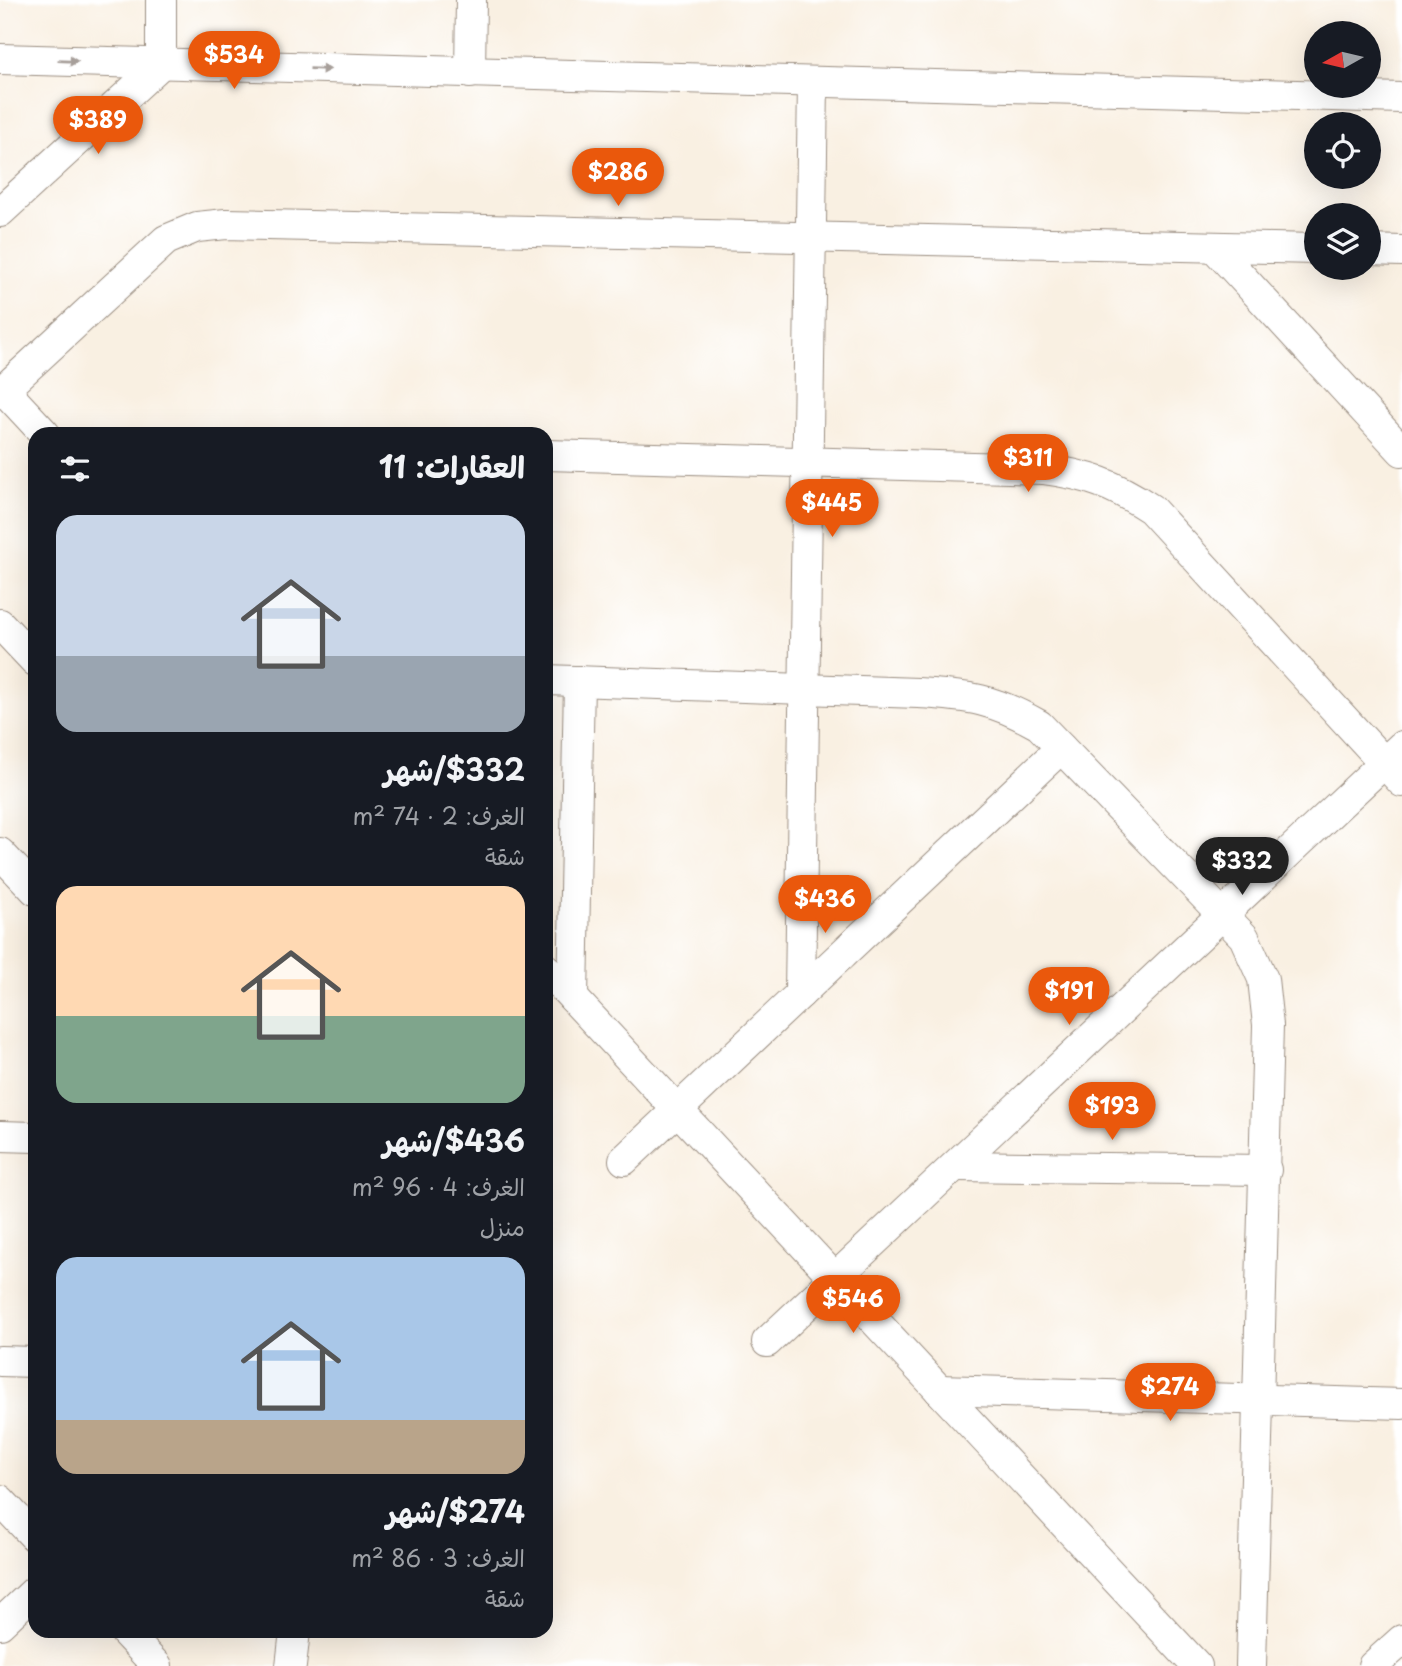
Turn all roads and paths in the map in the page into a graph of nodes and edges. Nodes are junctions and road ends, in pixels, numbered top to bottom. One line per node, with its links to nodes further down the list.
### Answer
1 (161, 0): 4 (street)
2 (471, 0): 5 (street)
3 (0, 59): 4 (street, one-way to 4)
4 (161, 64): 5 (street, one-way to 5); 8 (street)
5 (470, 73): 6 (street)
6 (813, 83): 7 (street); 9 (street)
7 (1402, 98)
8 (0, 212)
9 (811, 237): 10 (street); 14 (street); 18 (street)
10 (1214, 247): 11 (street); 16 (street)
11 (1304, 249)
12 (1381, 250): 13 (street)
13 (1402, 251)
14 (2, 391): 15 (street)
15 (39, 427)
16 (1402, 451)
17 (553, 455): 18 (street)
18 (808, 463): 23 (street); 25 (street)
19 (0, 624): 20 (street)
20 (28, 654)
21 (553, 680): 22 (street)
22 (579, 681): 23 (street); 31 (street)
23 (805, 689): 24 (street); 30 (street)
24 (1062, 748): 28 (street); 30 (street)
25 (1396, 764): 28 (street)
26 (0, 853): 27 (street)
27 (28, 883)
28 (1224, 915): 36 (street); 37 (street)
29 (553, 977): 31 (street)
30 (800, 994): 32 (street)
31 (573, 999): 32 (street)
32 (677, 1110): 35 (street); 38 (street)
33 (0, 1136): 34 (street)
34 (28, 1137)
35 (624, 1160)
36 (958, 1166): 37 (street); 38 (street)
37 (1266, 1170): 43 (street)
38 (835, 1279): 39 (street); 42 (street)
39 (767, 1342)
40 (0, 1361): 41 (street)
41 (28, 1362)
42 (939, 1390): 43 (street); 54 (street)
43 (1259, 1400): 44 (street); 55 (street)
44 (1402, 1404)
45 (0, 1500): 46 (street)
46 (28, 1530)
47 (28, 1598): 48 (street)
48 (0, 1624)
49 (131, 1638): 52 (street)
50 (294, 1638): 53 (street)
51 (1402, 1640): 56 (street)
52 (157, 1666)
53 (291, 1666)
54 (1197, 1666)
55 (1251, 1666)
56 (1373, 1666)

